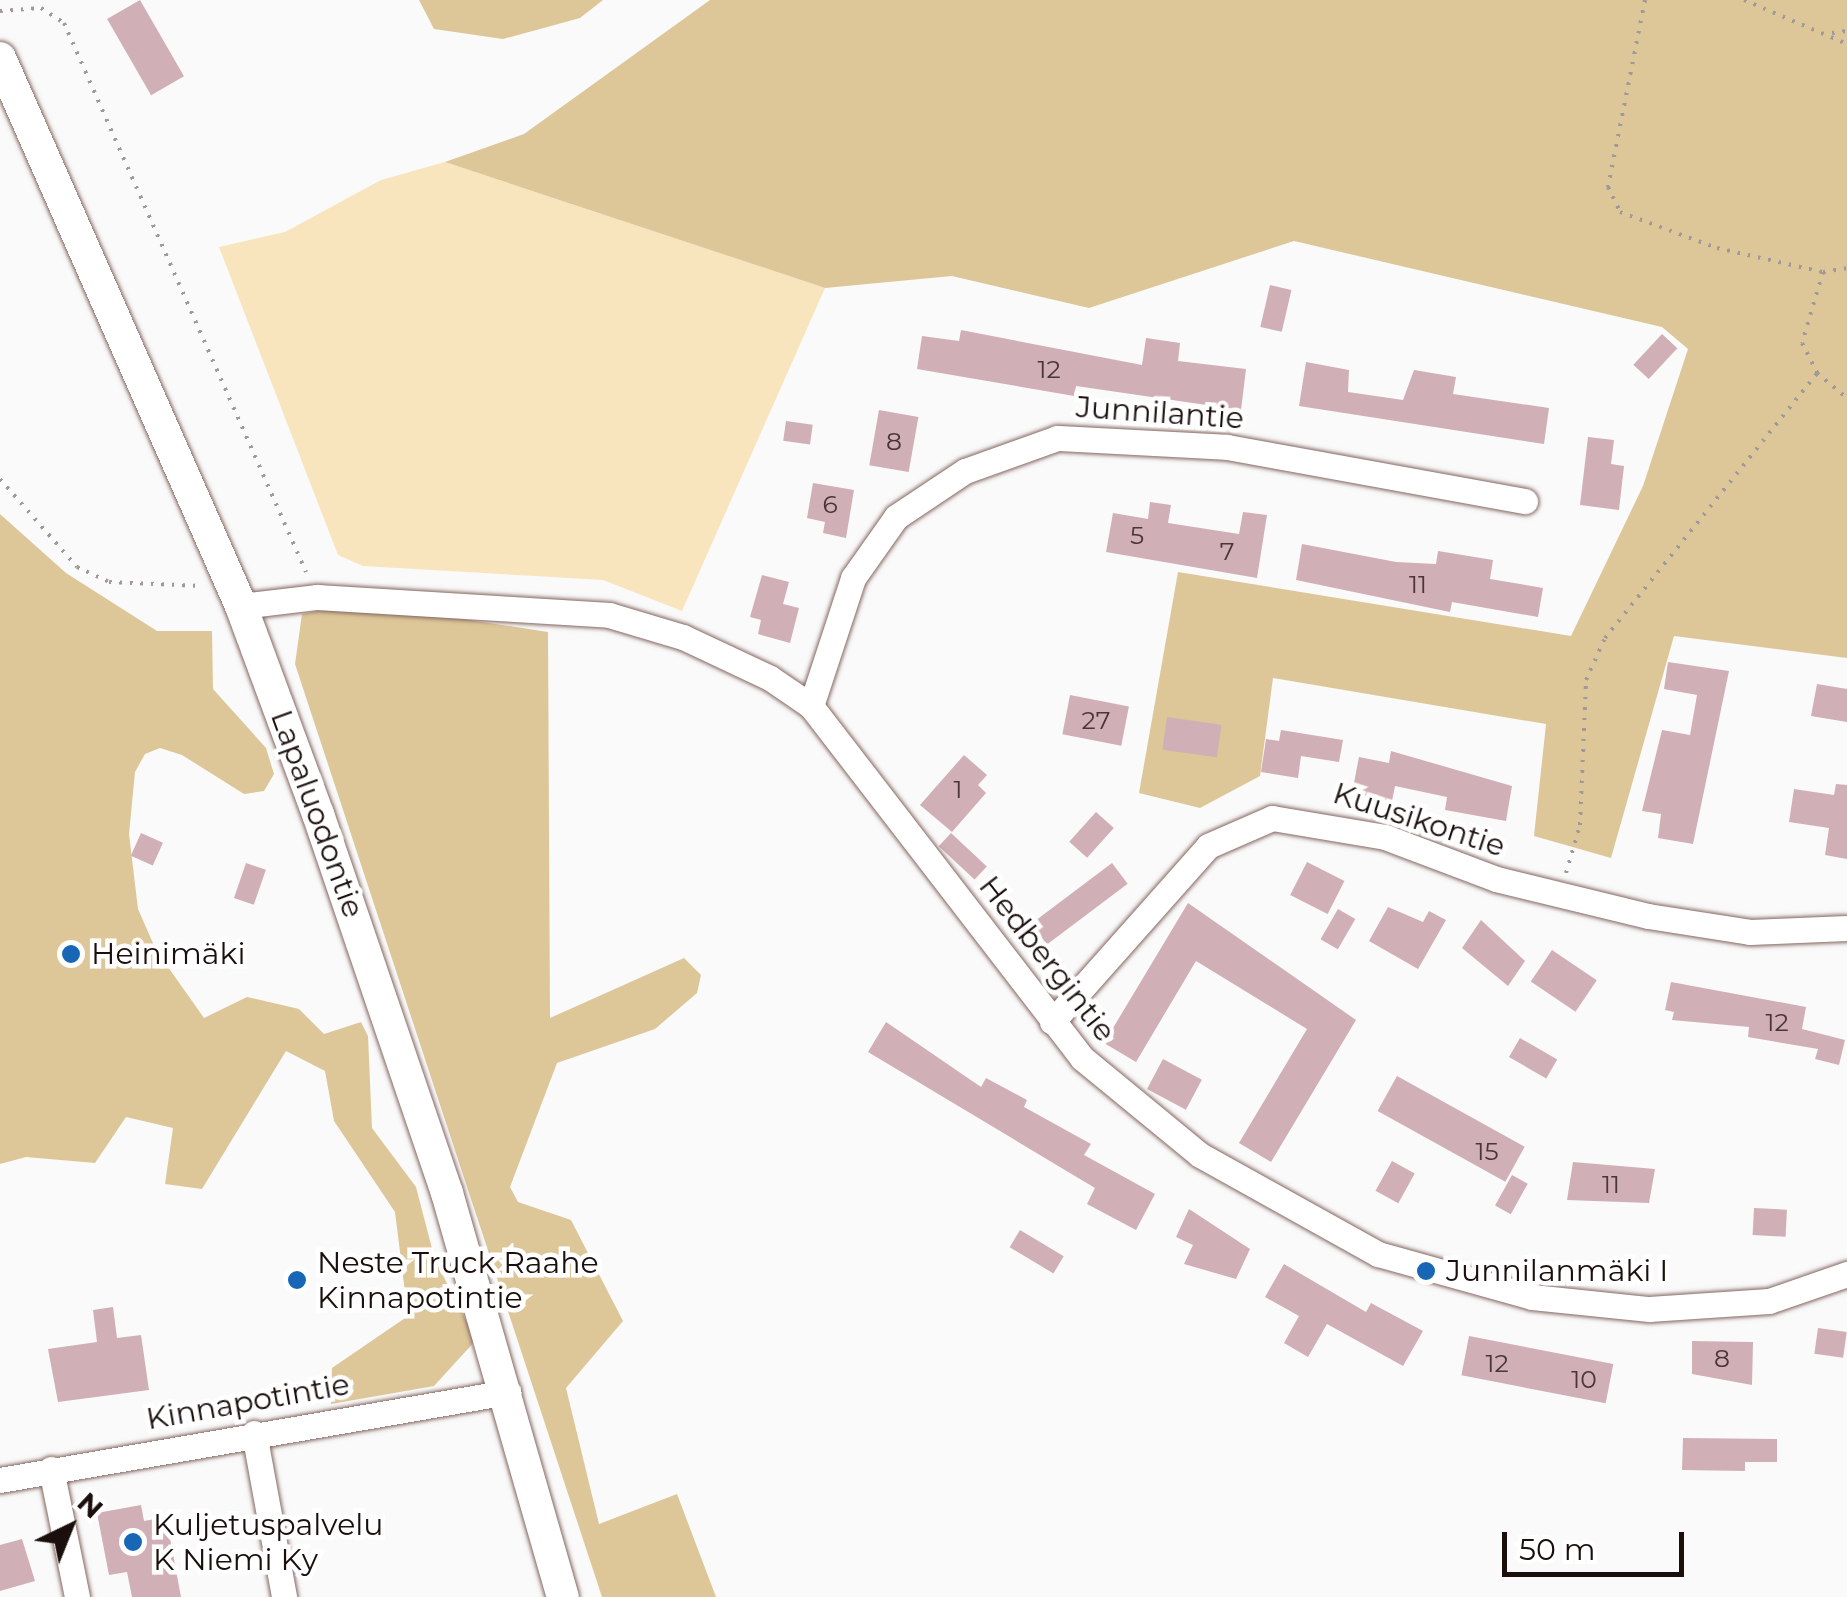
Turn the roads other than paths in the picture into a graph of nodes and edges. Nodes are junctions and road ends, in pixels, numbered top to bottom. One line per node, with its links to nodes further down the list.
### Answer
1 (0, 58): 3 (main road, Lapaluodontie)
2 (1525, 501): 4 (street, Junnilantie)
3 (236, 595): 4 (street, Hedbergintie); 8 (main road, Lapaluodontie)
4 (811, 706): 6 (street, Hedbergintie)
5 (1847, 928): 6 (street, Kuusikontie)
6 (1052, 1022): 7 (street, Hedbergintie)
7 (1847, 1274)
8 (508, 1392): 9 (street, Kinnapotintie); 14 (main road, Lapaluodontie)
9 (254, 1433): 10 (street, Kinnapotintie); 13 (street)
10 (51, 1469): 11 (street, Kinnapotintie); 12 (street)
11 (0, 1480)
12 (77, 1597)
13 (284, 1597)
14 (563, 1597)

